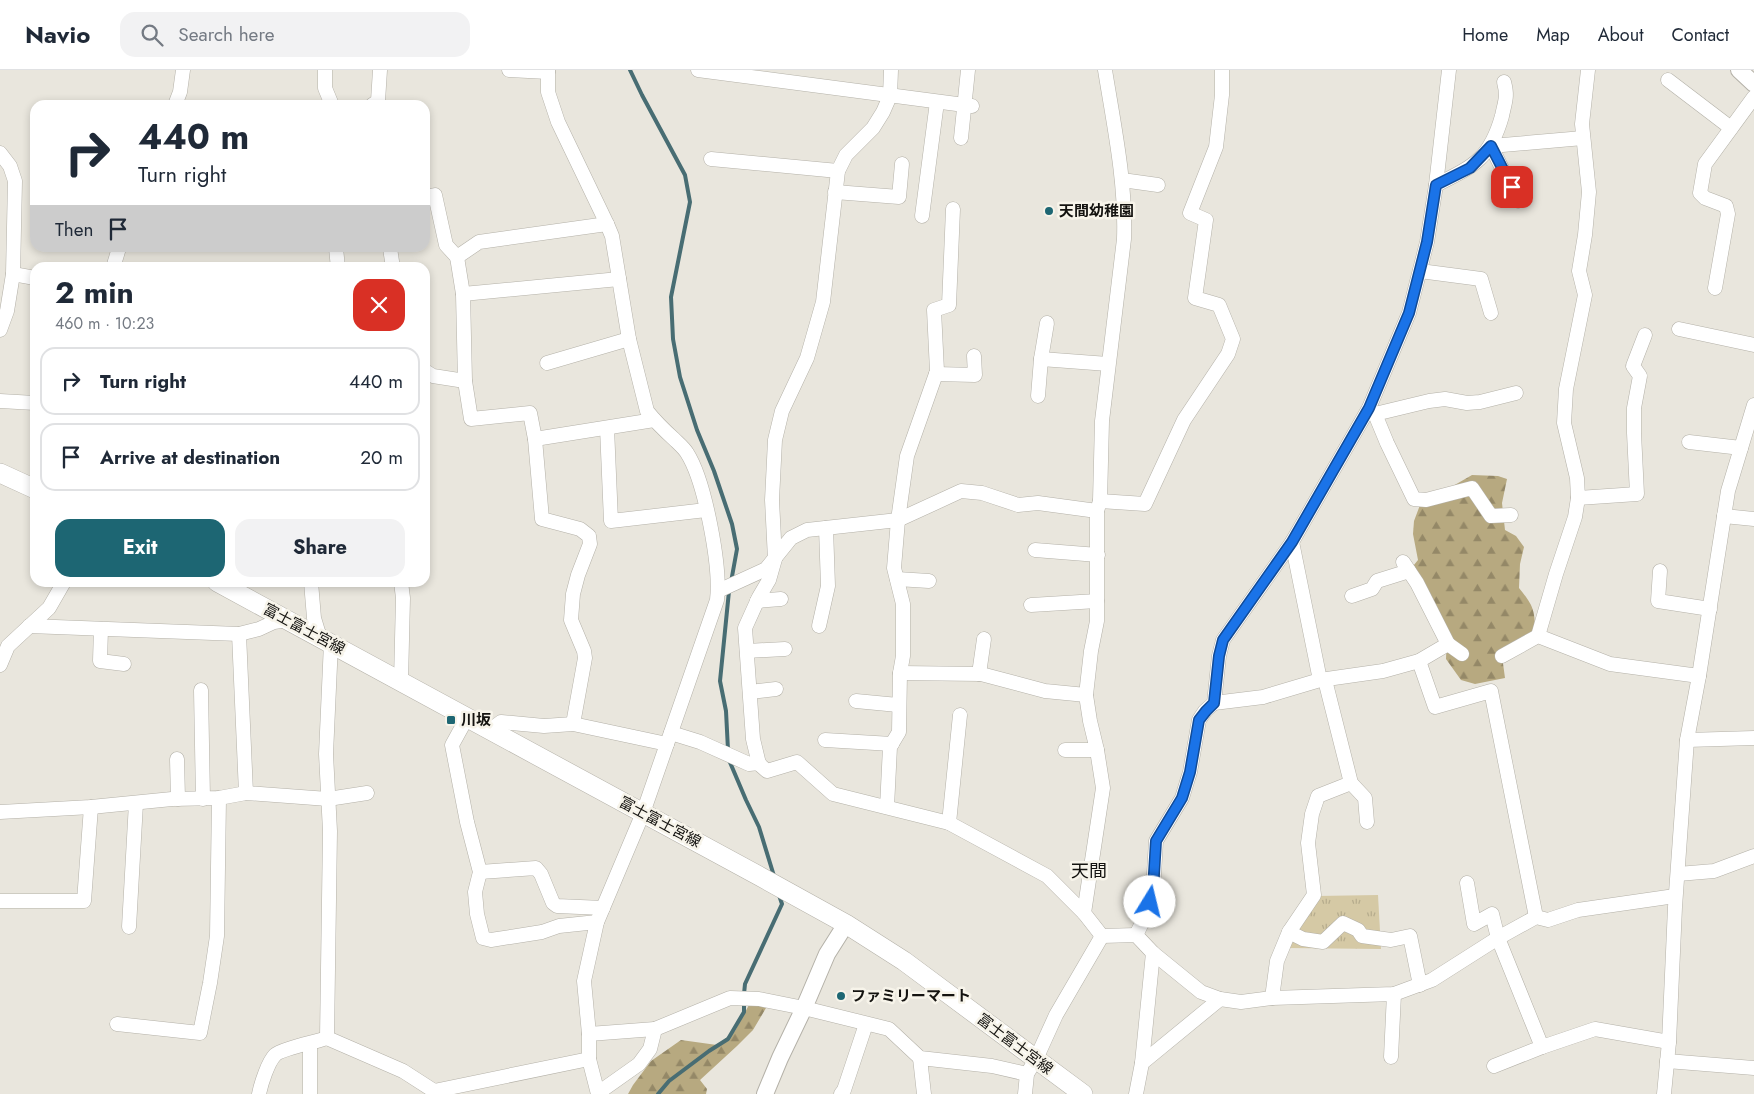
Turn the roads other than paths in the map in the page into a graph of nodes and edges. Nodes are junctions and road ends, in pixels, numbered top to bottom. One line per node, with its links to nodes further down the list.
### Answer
1 (183, 70): 19 (street)
2 (325, 70): 20 (street)
3 (380, 70): 21 (street)
4 (509, 70): 13 (street)
5 (698, 70): 17 (street)
6 (891, 70): 17 (street)
7 (968, 70): 23 (street)
8 (1105, 70): 32 (street)
9 (1222, 70): 76 (street)
10 (1449, 70): 34 (street)
11 (1588, 70): 26 (street)
12 (1739, 70): 16 (street)
13 (548, 71): 40 (street)
14 (1668, 80): 24 (street)
15 (1504, 82): 27 (street)
16 (1754, 84)
17 (890, 96): 22 (street); 31 (street)
18 (1754, 97): 24 (street)
19 (177, 100)
20 (330, 100)
21 (378, 100)
22 (937, 102): 23 (street); 39 (street)
23 (968, 106): 25 (street)
24 (1731, 128): 46 (street)
25 (961, 138)
26 (1583, 138): 27 (street); 75 (street)
27 (1491, 146): 34 (street); 37 (street)
28 (0, 153): 43 (street)
29 (711, 158): 31 (street)
30 (902, 164): 35 (street)
31 (838, 172): 35 (street)
32 (1122, 180): 33 (street); 58 (street)
33 (1158, 185)
34 (1436, 185): 42 (street)
35 (835, 192): 86 (street)
36 (430, 196): 41 (street)
37 (1518, 201)
38 (953, 209): 60 (street)
39 (922, 216)
40 (607, 224): 41 (street); 45 (street)
41 (457, 257): 47 (street)
42 (1420, 271): 48 (street); 67 (street)
43 (14, 274): 44 (street); 51 (street)
44 (30, 277)
45 (619, 279): 47 (street); 53 (street)
46 (1715, 288)
47 (463, 294): 61 (street)
48 (1491, 313)
49 (1046, 323): 56 (street)
50 (1679, 329): 54 (street)
51 (0, 330)
52 (1644, 335): 75 (street)
53 (629, 339): 57 (street); 68 (street)
54 (1754, 345)
55 (974, 356): 60 (street)
56 (1041, 359): 58 (street); 63 (street)
57 (547, 363)
58 (1108, 364): 76 (street)
59 (430, 374): 61 (street)
60 (936, 374): 81 (street)
61 (465, 381): 70 (street)
62 (1516, 393): 67 (street)
63 (1038, 396)
64 (0, 401): 65 (street)
65 (30, 403)
66 (1754, 404): 72 (street)
67 (1372, 411): 78 (street); 83 (street)
68 (654, 420): 69 (street); 77 (street)
69 (607, 428): 70 (street); 77 (street)
70 (535, 439): 132 (street)
71 (1689, 442): 72 (street)
72 (1746, 444): 79 (street)
73 (0, 473): 74 (main road)
74 (30, 487)
75 (1578, 498): 106 (street)
76 (1098, 506): 81 (street); 85 (street)
77 (706, 510): 94 (street)
78 (1511, 515)
79 (1724, 516): 80 (street); 100 (street)
80 (1754, 519)
81 (898, 520): 82 (street); 88 (street)
82 (826, 528): 86 (street); 103 (street)
83 (1292, 542): 121 (street); 128 (street)
84 (1034, 550): 85 (street)
85 (1098, 555): 98 (street)
86 (775, 559): 94 (street); 97 (street)
87 (1660, 571): 100 (street)
88 (897, 579): 89 (street); 118 (street)
89 (929, 581)
90 (61, 587): 102 (street)
91 (311, 587): 108 (street)
92 (401, 587): 122 (street)
93 (237, 588): 101 (main road, 富士富士宮線)
94 (722, 590): 135 (street)
95 (1352, 596): 109 (street)
96 (781, 599): 97 (street)
97 (757, 601): 112 (street)
98 (1097, 602): 99 (street); 126 (street)
99 (1031, 605)
100 (1710, 609): 120 (street)
101 (287, 620): 105 (street); 108 (main road, 富士富士宮線)
102 (29, 626): 104 (street); 110 (street)
103 (819, 626)
104 (101, 628): 105 (street); 116 (street)
105 (239, 634): 144 (street)
106 (1538, 636): 114 (street); 120 (street)
107 (984, 639): 119 (street)
108 (326, 640): 122 (main road, 富士富士宮線); 149 (street)
109 (1448, 644): 113 (street); 115 (street)
110 (4, 646): 117 (street)
111 (785, 649): 112 (street)
112 (747, 651): 125 (street)
113 (1462, 654)
114 (1502, 656)
115 (1419, 661): 121 (street); 165 (street)
116 (124, 664)
117 (0, 665)
118 (900, 673): 119 (street); 129 (street)
119 (979, 674): 126 (street)
120 (1699, 676): 137 (street)
121 (1322, 680): 128 (street); 143 (street)
122 (401, 682): 131 (main road, 富士富士宮線)
123 (776, 689): 125 (street)
124 (201, 690): 148 (street)
125 (750, 692): 142 (street)
126 (1086, 695): 140 (street)
127 (856, 701): 129 (street)
128 (1214, 703): 170 (street)
129 (898, 705): 138 (street)
130 (960, 715): 156 (street)
131 (466, 717): 133 (main road, 富士富士宮線); 158 (street)
132 (573, 724): 133 (street); 135 (street)
133 (490, 730): 154 (main road, 富士富士宮線)
134 (1754, 738): 137 (street)
135 (669, 739): 142 (street); 154 (street)
136 (825, 740): 138 (street)
137 (1687, 740): 159 (street)
138 (892, 744): 151 (street)
139 (1065, 750): 140 (street)
140 (1097, 750): 164 (street)
141 (177, 759): 147 (street)
142 (759, 762): 151 (street)
143 (1351, 783): 155 (street); 169 (street)
144 (246, 793): 146 (street); 149 (street)
145 (367, 794): 149 (street)
146 (219, 798): 148 (street); 179 (street)
147 (178, 799): 148 (street); 150 (street)
148 (203, 799)
149 (328, 799): 183 (street)
150 (136, 803): 152 (street); 168 (street)
151 (887, 807): 156 (street)
152 (91, 808): 153 (street); 162 (street)
153 (0, 812)
154 (643, 813): 163 (street); 167 (main road, 富士富士宮線)
155 (1367, 822)
156 (949, 823): 164 (street)
157 (1754, 856): 159 (street)
158 (480, 872): 163 (street); 166 (street)
159 (1678, 874): 161 (street)
160 (1467, 883): 172 (street)
161 (1676, 896): 165 (street); 184 (street)
162 (0, 901)
163 (603, 908): 166 (street)
164 (1084, 914): 171 (street)
165 (1536, 917): 172 (street)
166 (597, 922): 182 (street)
167 (846, 924): 178 (street); 193 (main road, 富士富士宮線)
168 (129, 927)
169 (1289, 932): 174 (street); 176 (street)
170 (1136, 935): 171 (street); 173 (street)
171 (1102, 936): 193 (street)
172 (1498, 938): 174 (street); 186 (street)
173 (1153, 953): 177 (street); 191 (street)
174 (1420, 985): 175 (street)
175 (1394, 994): 176 (street); 188 (street)
176 (1272, 998): 177 (street)
177 (1220, 999): 191 (street)
178 (804, 1008): 180 (street); 181 (street); 199 (street)
179 (116, 1024)
180 (866, 1024): 187 (street); 200 (street)
181 (655, 1029): 182 (street); 198 (street)
182 (589, 1034): 189 (street)
183 (326, 1038): 185 (street); 195 (street)
184 (1669, 1042): 186 (street); 190 (street)
185 (310, 1044): 196 (street); 197 (street)
186 (1542, 1047): 192 (street)
187 (920, 1058): 193 (street); 201 (street)
188 (1391, 1058)
189 (589, 1059): 195 (street); 198 (street)
190 (1667, 1061): 194 (street); 205 (street)
191 (1142, 1063): 204 (street)
192 (1494, 1066)
193 (1032, 1067): 202 (street); 203 (main road, 富士富士宮線)
194 (1754, 1068)
195 (434, 1092)
196 (259, 1094)
197 (310, 1094)
198 (598, 1094)
199 (766, 1094)
200 (841, 1094)
201 (924, 1094)
202 (1025, 1094)
203 (1083, 1094)
204 (1136, 1094)
205 (1664, 1094)

